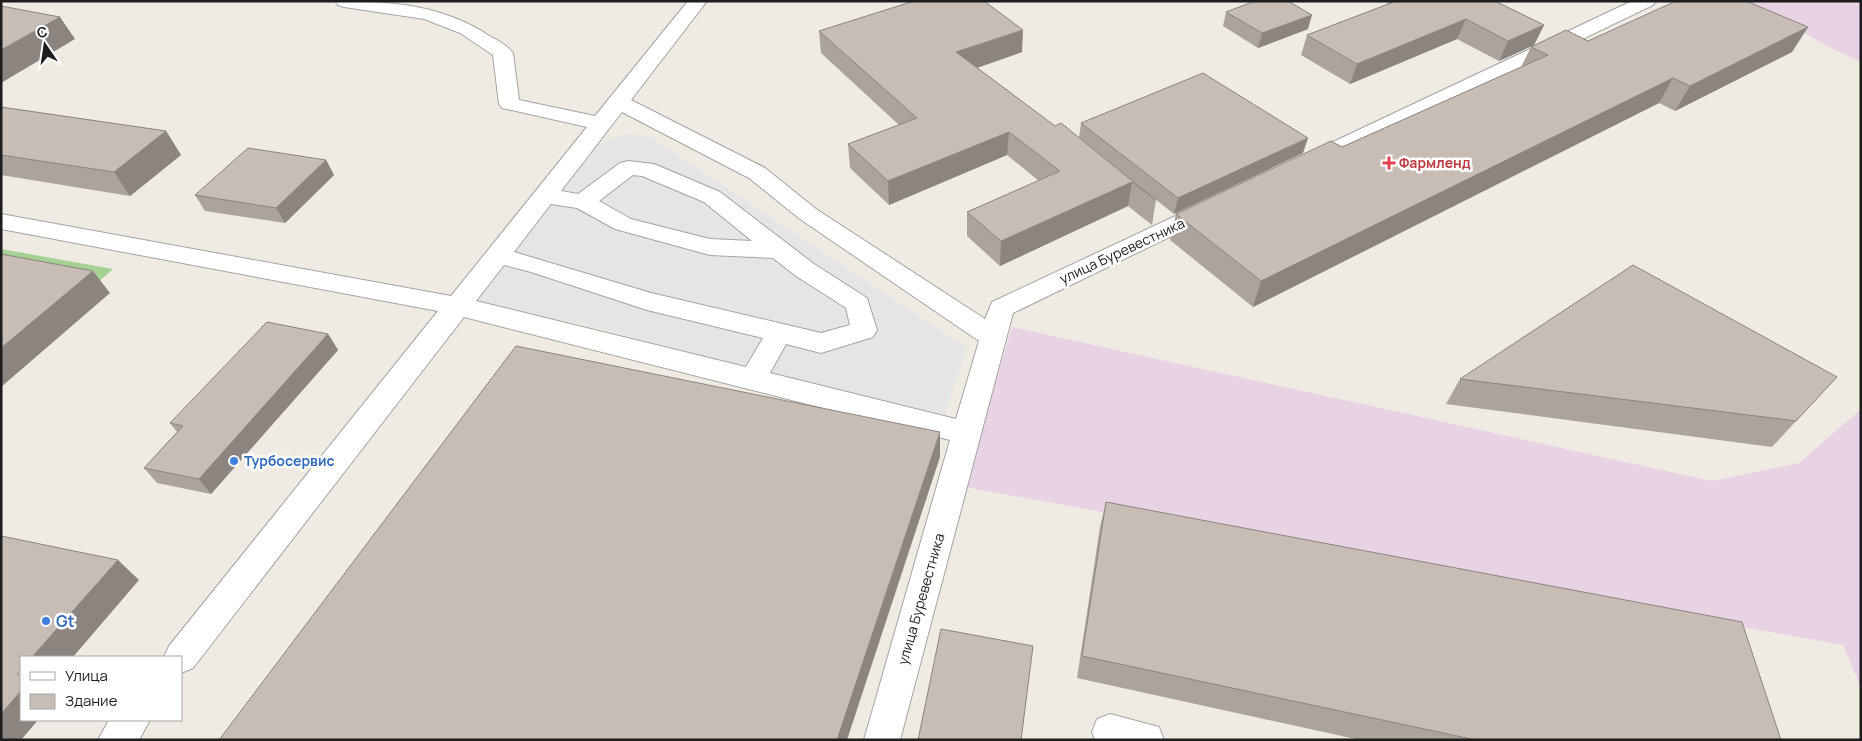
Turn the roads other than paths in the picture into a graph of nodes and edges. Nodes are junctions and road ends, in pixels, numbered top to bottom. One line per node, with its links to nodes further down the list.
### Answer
1 (344, 1): 4 (street)
2 (698, 1): 5 (street)
3 (1647, 1): 7 (street)
4 (435, 7): 6 (street)
5 (619, 102): 6 (street); 16 (street)
6 (602, 124): 8 (street)
7 (1288, 172)
8 (545, 196): 9 (street); 13 (street)
9 (583, 202): 12 (street); 12 (street)
10 (1226, 202): 16 (street, улица Буревестника)
11 (1, 221): 14 (street)
12 (780, 250): 15 (street)
13 (498, 256): 14 (street); 15 (street)
14 (458, 306): 17 (street); 19 (street)
15 (779, 333): 17 (street)
16 (994, 338): 18 (street, улица Буревестника)
17 (753, 379): 18 (street)
18 (968, 433): 23 (street, улица Буревестника)
19 (182, 656)
20 (131, 721): 22 (street)
21 (1110, 732): 24 (street)
22 (116, 740)
23 (882, 740)
24 (1146, 740)

